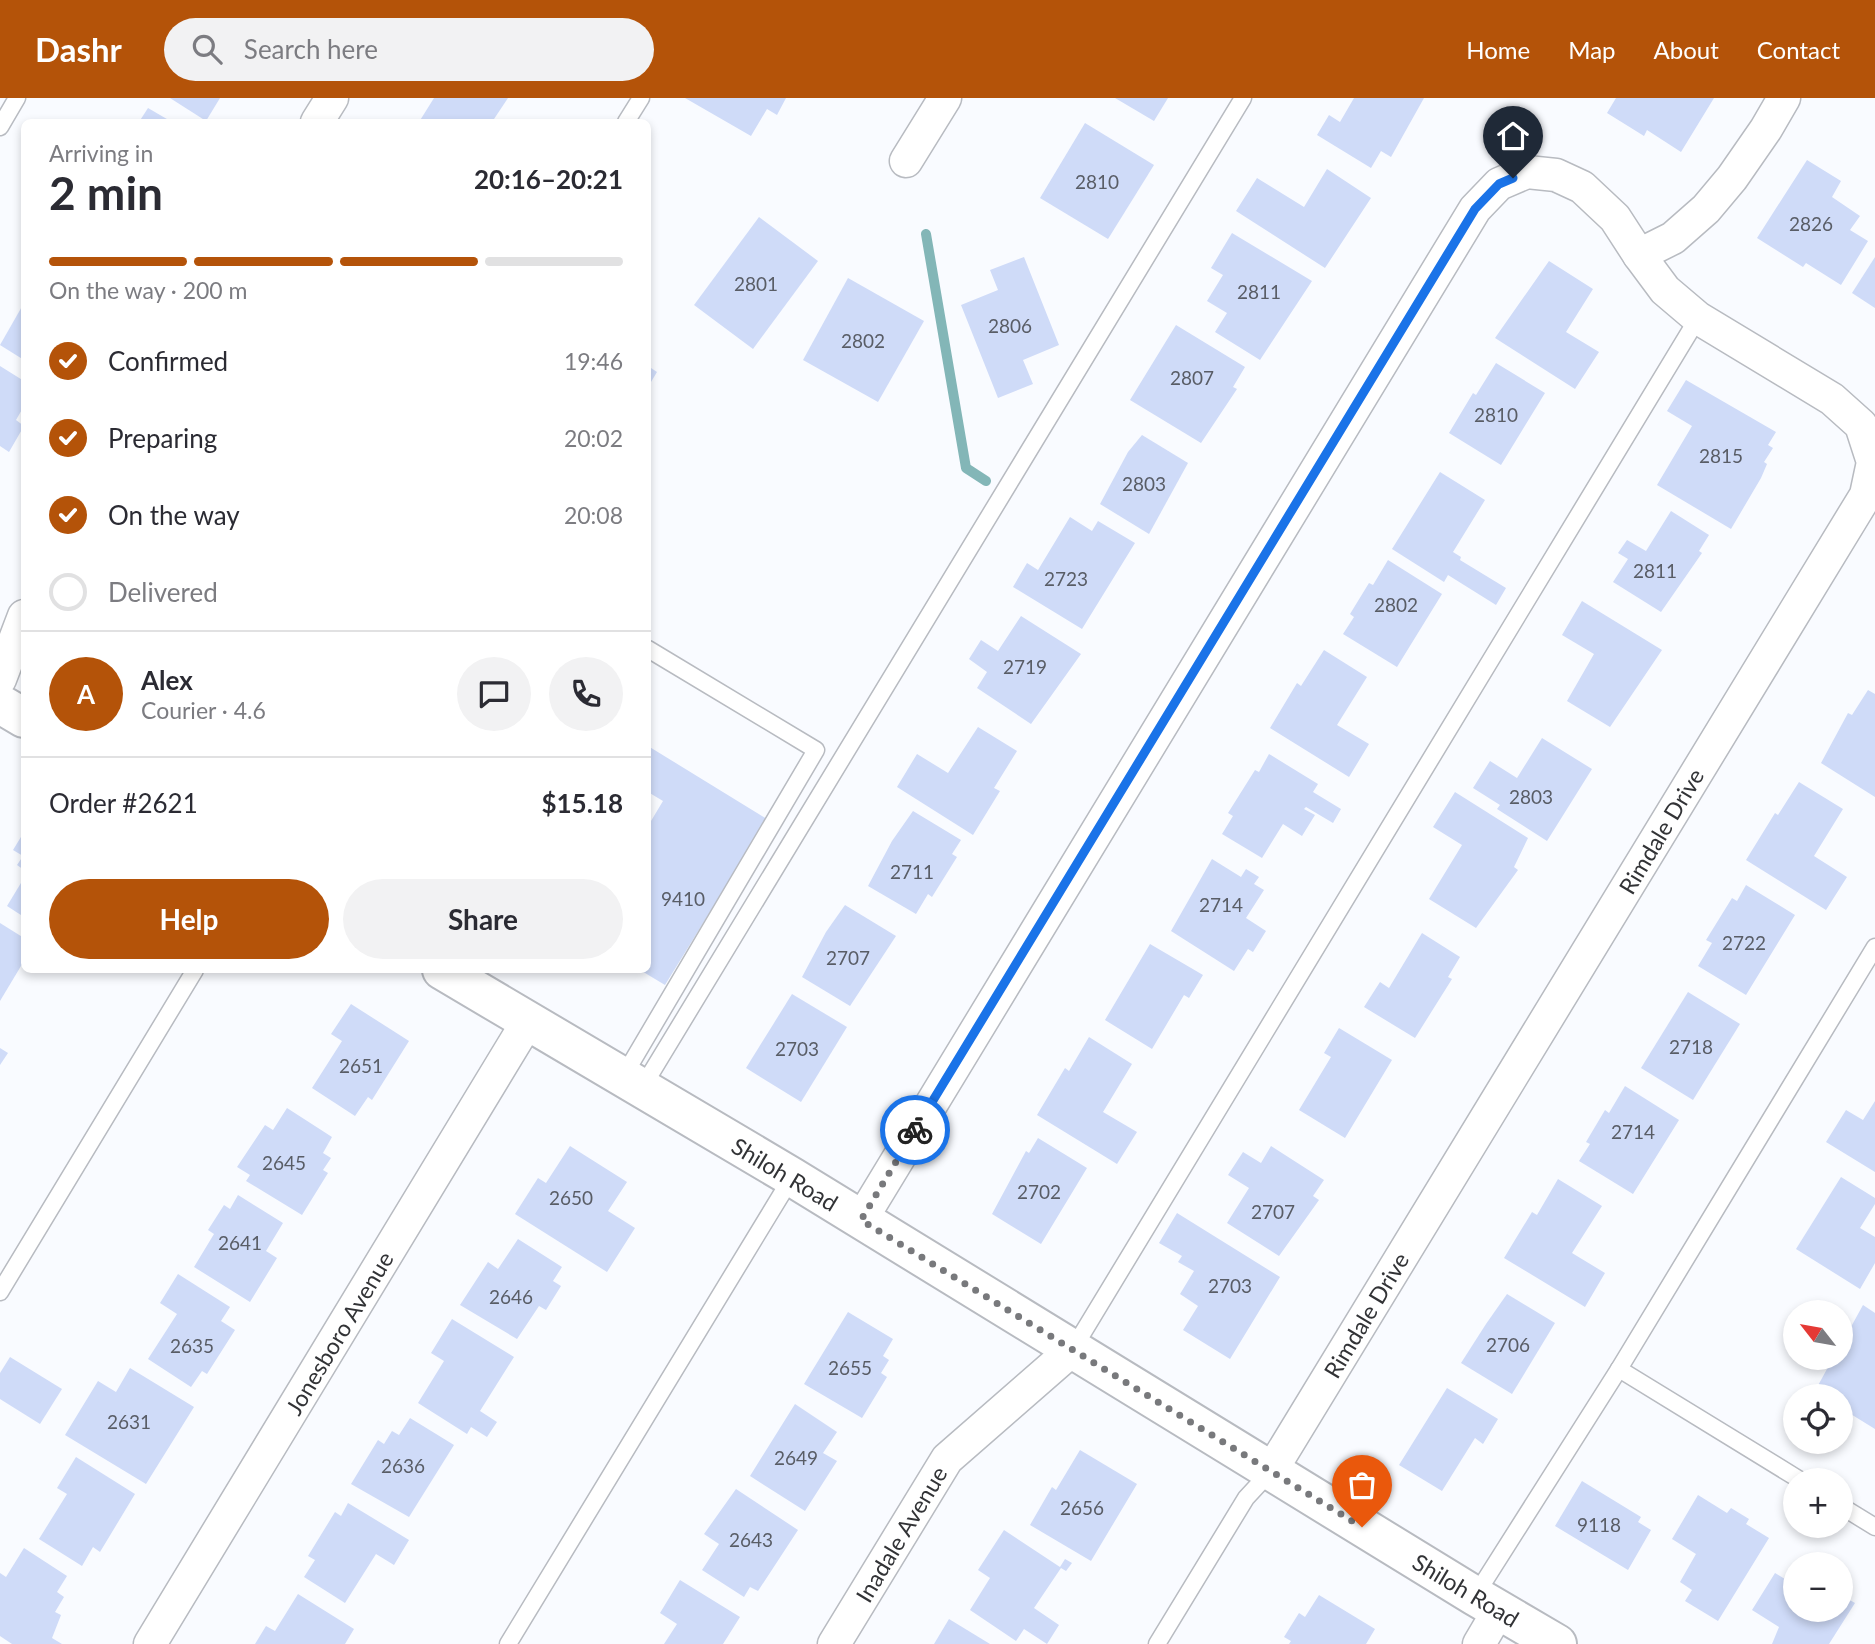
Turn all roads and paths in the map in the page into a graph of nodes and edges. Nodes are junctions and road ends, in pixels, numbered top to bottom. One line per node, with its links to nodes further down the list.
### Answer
1 (17, 98): 9 (lane)
2 (332, 98): 7 (street)
3 (641, 98): 8 (lane)
4 (945, 98): 10 (street)
5 (1243, 98): 22 (lane)
6 (1784, 98): 11 (street)
7 (319, 119)
8 (628, 119)
9 (0, 127)
10 (906, 162)
11 (1639, 255): 12 (street, Rimdale Drive); 24 (street, Rimdale Drive)
12 (1698, 318): 26 (lane); 29 (street, Rimdale Drive)
13 (21, 624): 15 (street)
14 (651, 651): 22 (lane)
15 (0, 679)
16 (0, 704): 17 (street)
17 (21, 716)
18 (1875, 947): 27 (lane)
19 (193, 973): 25 (lane)
20 (447, 973): 21 (street, Shiloh Road)
21 (528, 1021): 22 (street, Shiloh Road); 33 (street, Jonesboro Avenue)
22 (632, 1082): 23 (street, Shiloh Road)
23 (792, 1177): 24 (street, Shiloh Road); 34 (lane)
24 (861, 1220): 26 (street, Shiloh Road)
25 (0, 1292)
26 (1073, 1349): 29 (street, Shiloh Road); 35 (street, Inadale Avenue)
27 (1619, 1369): 28 (lane); 32 (lane)
28 (1783, 1470)
29 (1271, 1471): 32 (street, Shiloh Road); 36 (lane)
30 (1853, 1513): 31 (lane)
31 (1875, 1527)
32 (1487, 1603): 37 (street); 38 (street, Shiloh Road)
33 (150, 1644)
34 (508, 1644)
35 (834, 1644)
36 (1157, 1644)
37 (1479, 1644)
38 (1557, 1644)

